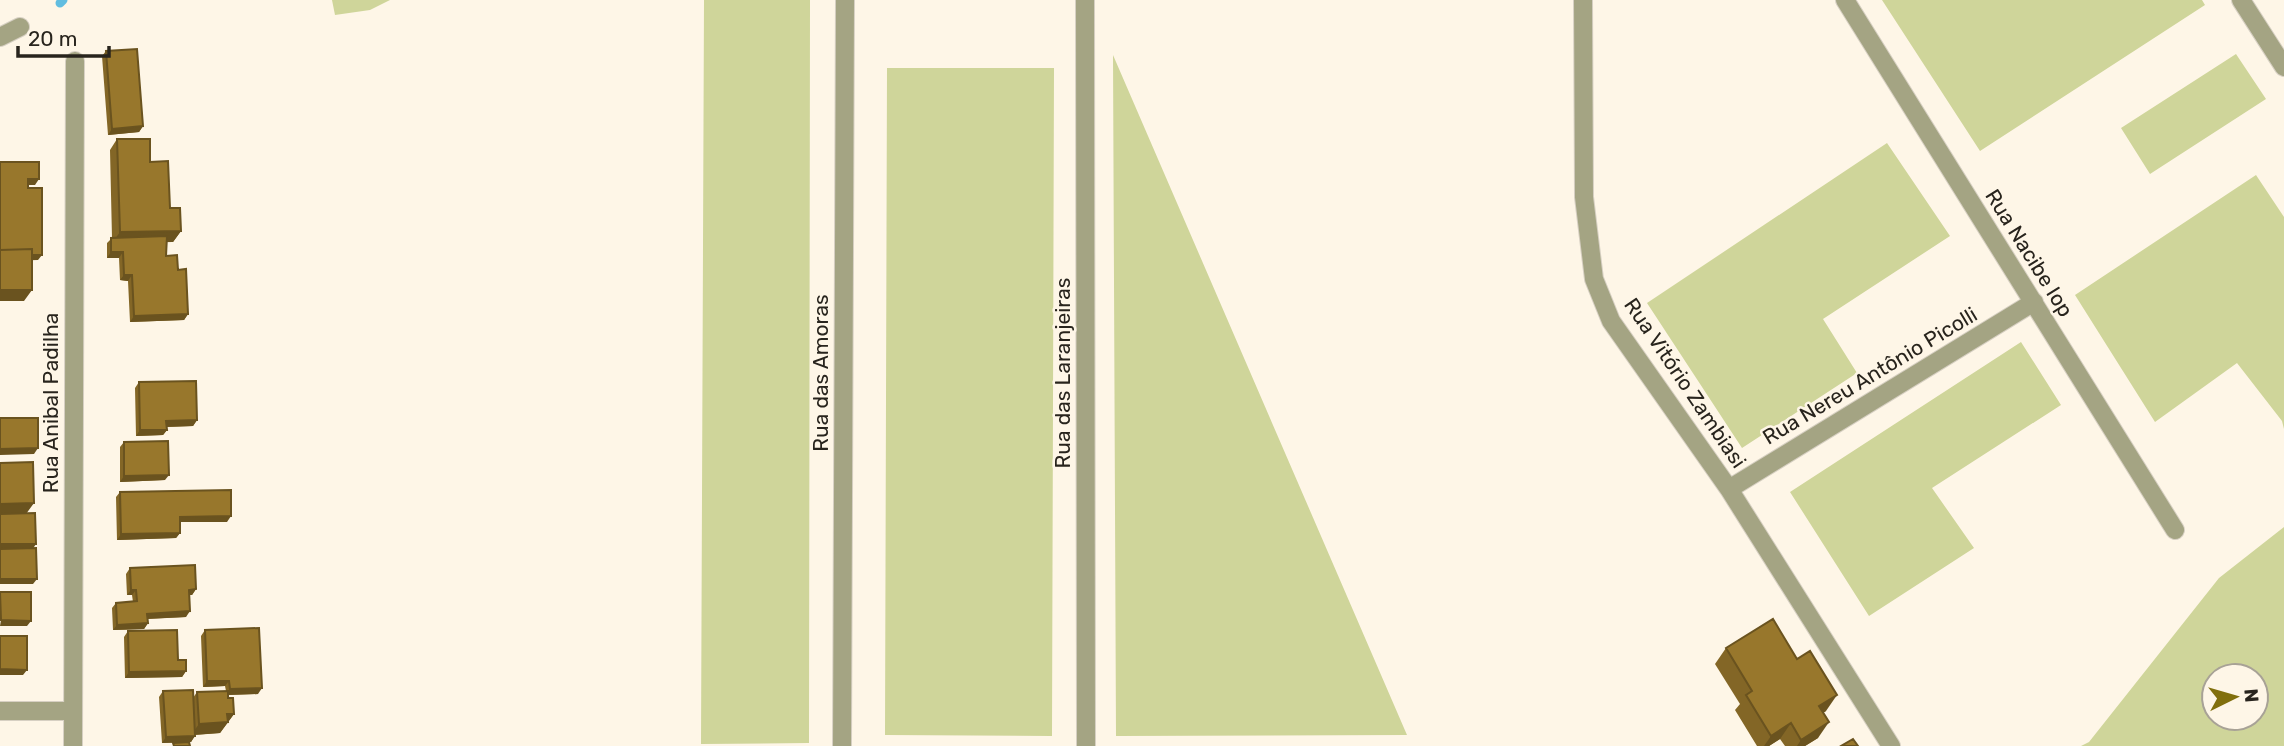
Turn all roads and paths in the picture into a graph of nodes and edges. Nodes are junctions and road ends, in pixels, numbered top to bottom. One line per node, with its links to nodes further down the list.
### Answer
1 (845, 0): 16 (street, Rua das Amoras)
2 (1085, 0): 17 (street, Rua das Laranjeiras)
3 (1583, 0): 11 (street, Rua Vitório Zambiasi)
4 (1845, 0): 10 (street, Rua Nacibe Iop)
5 (2241, 0): 9 (street)
6 (20, 27): 7 (street)
7 (0, 37)
8 (75, 61): 14 (street, Rua Anibal Padilha)
9 (2284, 67)
10 (2034, 302): 11 (street, Rua Nereu Antônio Picolli); 12 (street, Rua Nacibe Iop)
11 (1729, 489): 18 (street, Rua Vitório Zambiasi)
12 (2175, 530)
13 (0, 711): 14 (street)
14 (73, 711): 15 (street, Rua Anibal Padilha)
15 (73, 746)
16 (842, 746)
17 (1086, 746)
18 (1891, 746)

